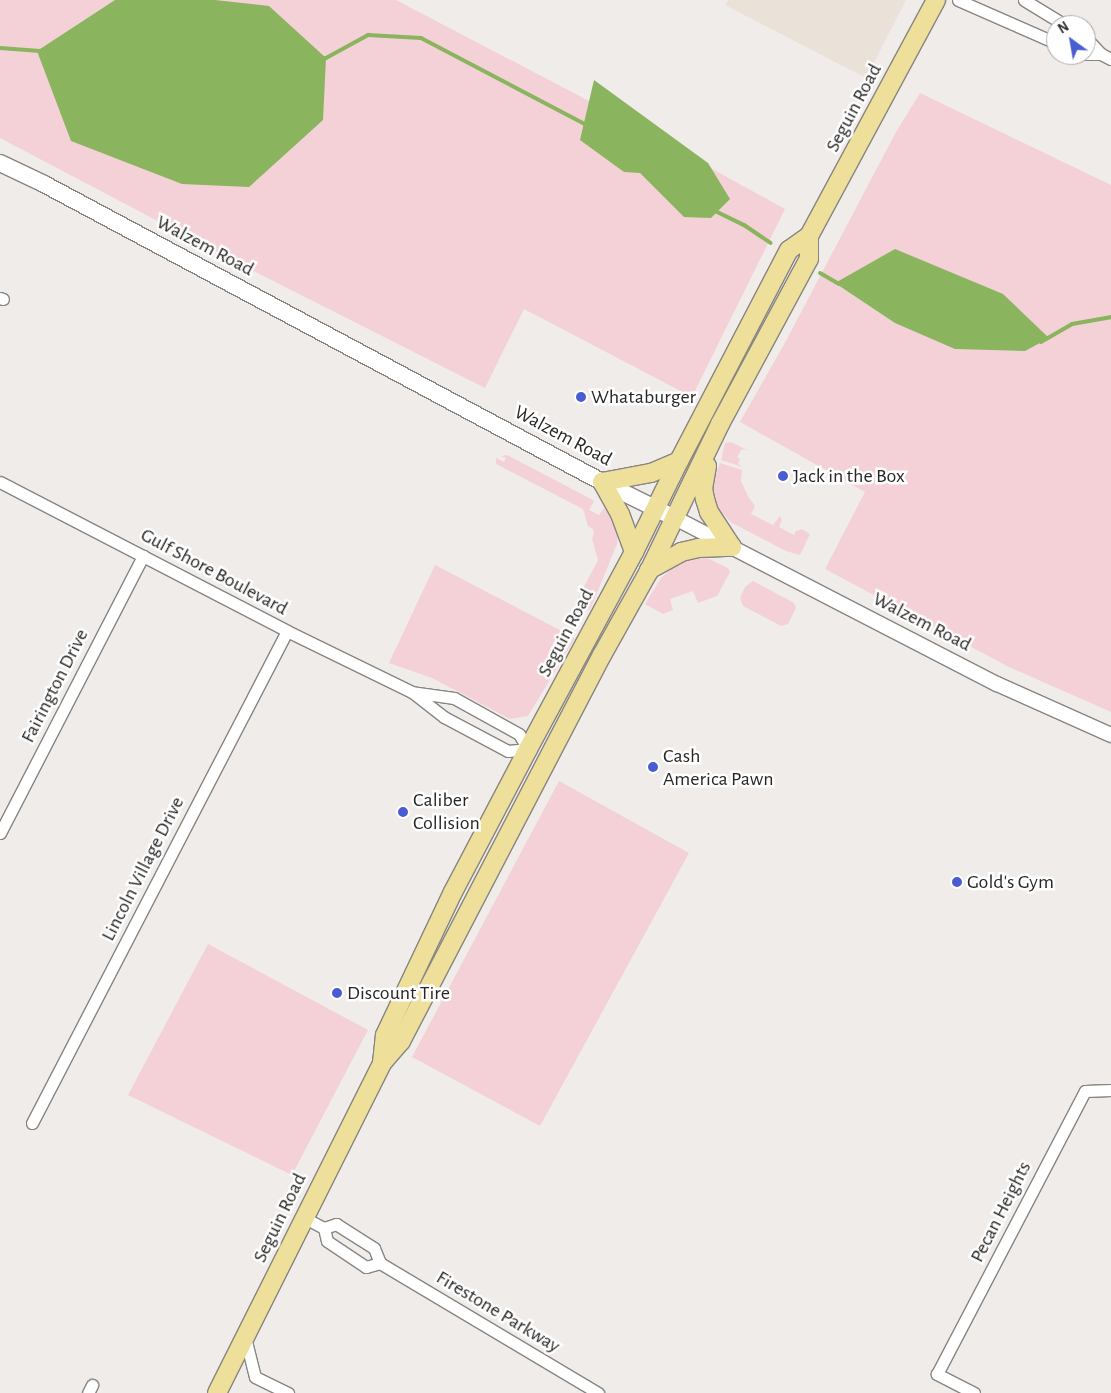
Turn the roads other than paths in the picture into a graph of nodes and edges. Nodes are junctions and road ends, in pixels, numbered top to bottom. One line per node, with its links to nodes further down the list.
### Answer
1 (936, 0): 9 (main road, Seguin Road)
2 (958, 0): 5 (street)
3 (1024, 0): 4 (street)
4 (1049, 15)
5 (1046, 39)
6 (1096, 47): 7 (street)
7 (1106, 56)
8 (0, 163): 13 (main road, Walzem Road)
9 (809, 236): 10 (main road, Seguin Road); 11 (main road, Seguin Road)
10 (708, 450): 15 (main road, Seguin Road); 16 (main road)
11 (679, 461): 13 (main road); 14 (main road, Seguin Road)
12 (0, 482): 18 (street, Gulf Shore Boulevard)
13 (602, 482): 14 (main road, Walzem Road); 17 (main road)
14 (656, 508): 15 (main road, Walzem Road); 17 (main road, Seguin Road)
15 (675, 518): 16 (street, Walzem Road); 19 (main road, Seguin Road)
16 (732, 547): 19 (main road); 23 (street, Walzem Road)
17 (634, 552): 24 (main road, Seguin Road)
18 (143, 556): 20 (street, Gulf Shore Boulevard); 26 (street, Fairington Drive)
19 (649, 571): 22 (main road, Seguin Road)
20 (287, 631): 21 (street, Gulf Shore Boulevard); 29 (street, Lincoln Village Drive)
21 (412, 692): 24 (street, Gulf Shore Boulevard); 24 (street, Gulf Shore Boulevard)
22 (572, 712): 24 (main road); 25 (main road, Seguin Road)
23 (1111, 735)
24 (528, 748): 25 (main road); 27 (main road, Seguin Road)
25 (525, 803): 27 (main road, Seguin Road)
26 (0, 833)
27 (382, 1063): 30 (main road, Seguin Road)
28 (1111, 1090): 37 (street, Pecan Heights)
29 (32, 1123)
30 (304, 1217): 31 (street, Firestone Parkway); 33 (main road, Seguin Road)
31 (324, 1228): 32 (street, Firestone Parkway); 32 (street, Firestone Parkway)
32 (380, 1263): 36 (street, Firestone Parkway)
33 (245, 1336): 34 (main road, Seguin Road); 35 (street)
34 (217, 1393)
35 (288, 1393)
36 (598, 1393)
37 (974, 1393)

